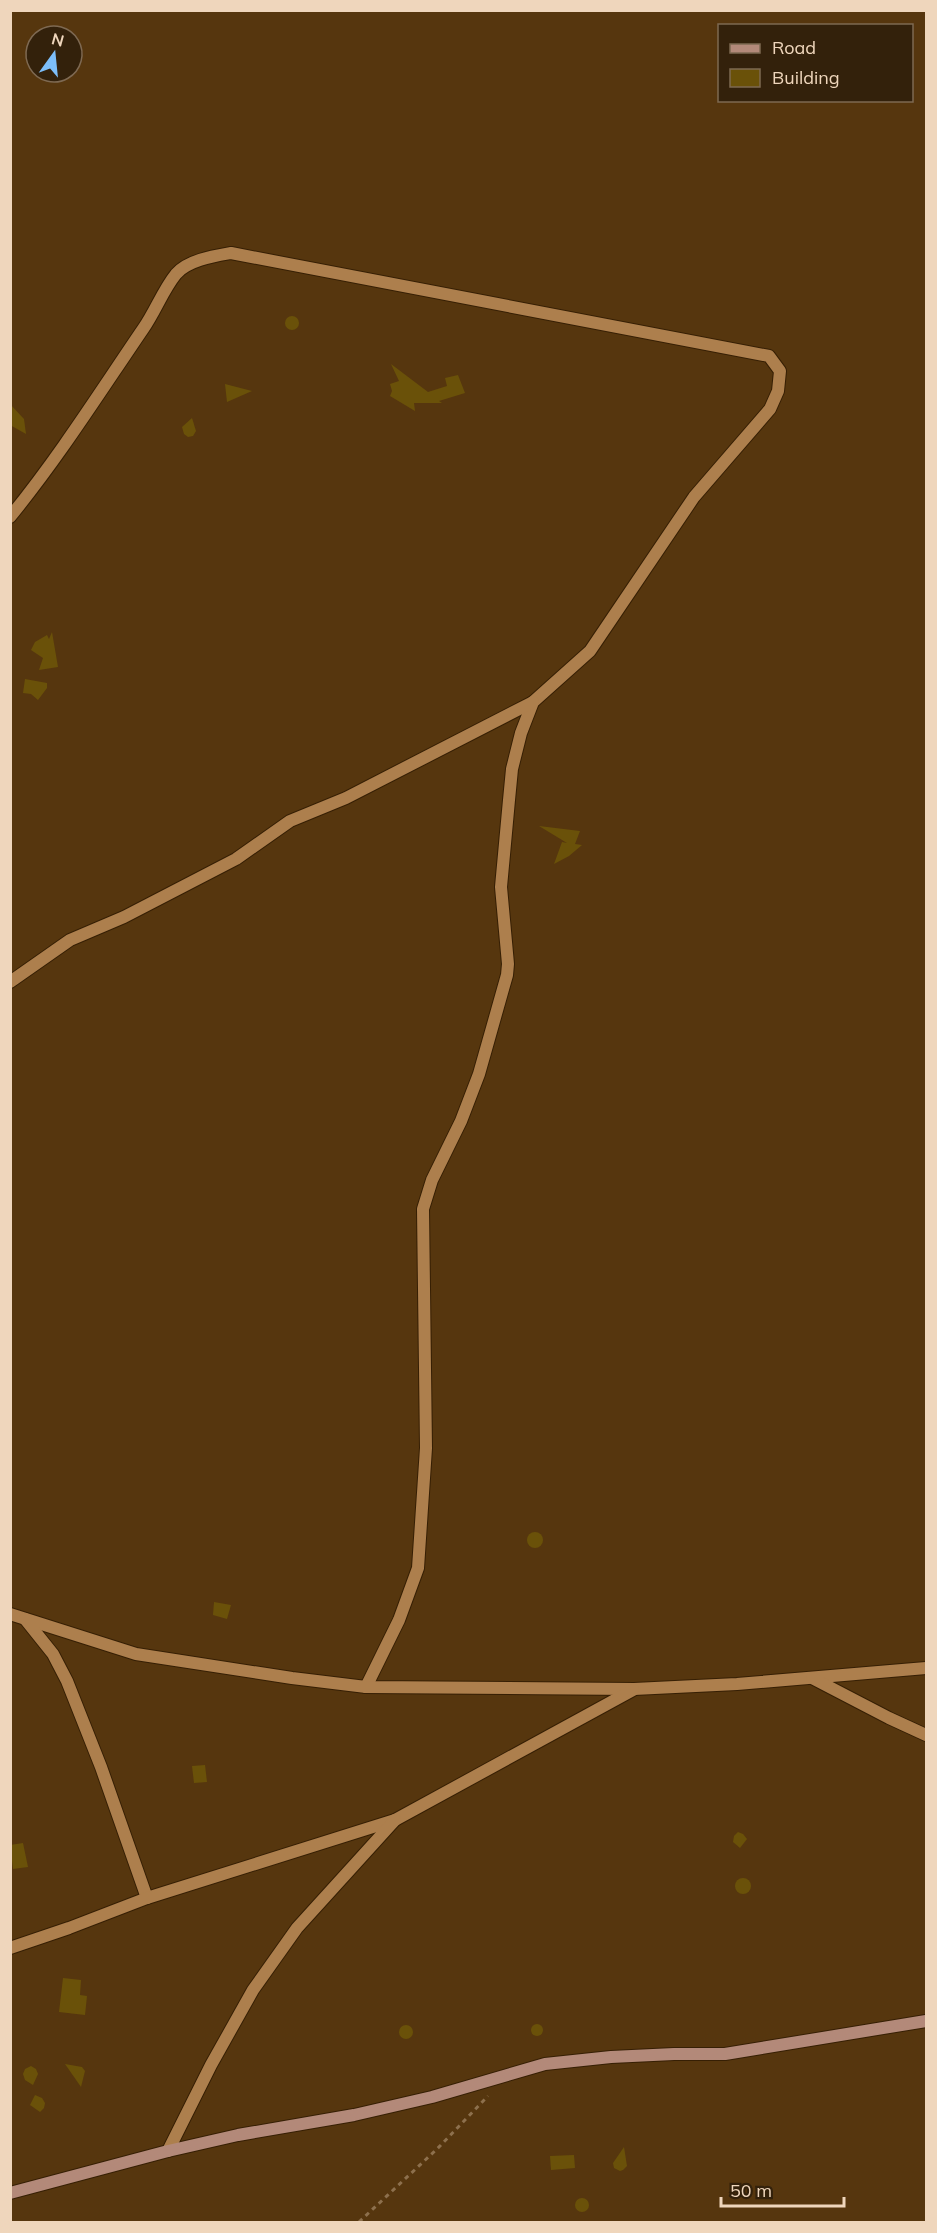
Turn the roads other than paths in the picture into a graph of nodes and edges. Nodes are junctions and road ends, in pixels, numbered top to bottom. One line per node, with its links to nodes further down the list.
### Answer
1 (10, 517): 2 (street)
2 (533, 702): 3 (street); 8 (street)
3 (10, 982)
4 (10, 1614): 5 (street)
5 (24, 1618): 8 (street); 12 (street)
6 (927, 1668): 7 (street)
7 (811, 1678): 9 (street); 10 (street)
8 (366, 1687): 9 (street)
9 (634, 1689): 11 (street)
10 (927, 1735)
11 (395, 1820): 12 (street); 15 (street)
12 (147, 1898): 13 (street)
13 (10, 1948)
14 (927, 2021): 15 (main road)
15 (168, 2151): 16 (main road)
16 (10, 2193)

